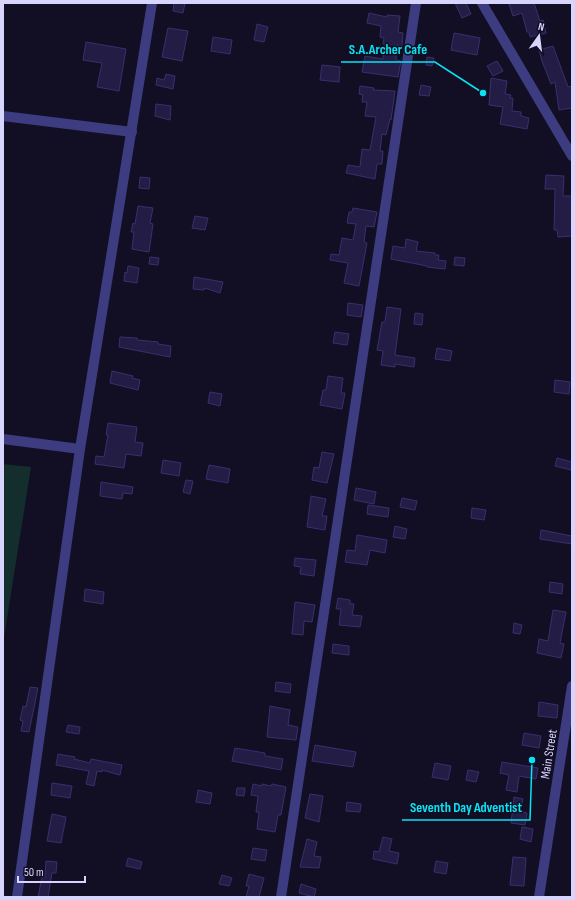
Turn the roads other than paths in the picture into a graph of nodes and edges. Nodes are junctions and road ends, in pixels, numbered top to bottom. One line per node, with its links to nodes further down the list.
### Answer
1 (152, 3): 5 (street)
2 (416, 3): 11 (street)
3 (482, 3): 6 (street)
4 (3, 116): 5 (street)
5 (132, 132): 8 (street)
6 (572, 156)
7 (3, 439): 8 (street)
8 (80, 449): 10 (street)
9 (572, 686): 12 (street, Main Street)
10 (17, 897)
11 (281, 897)
12 (540, 897)

